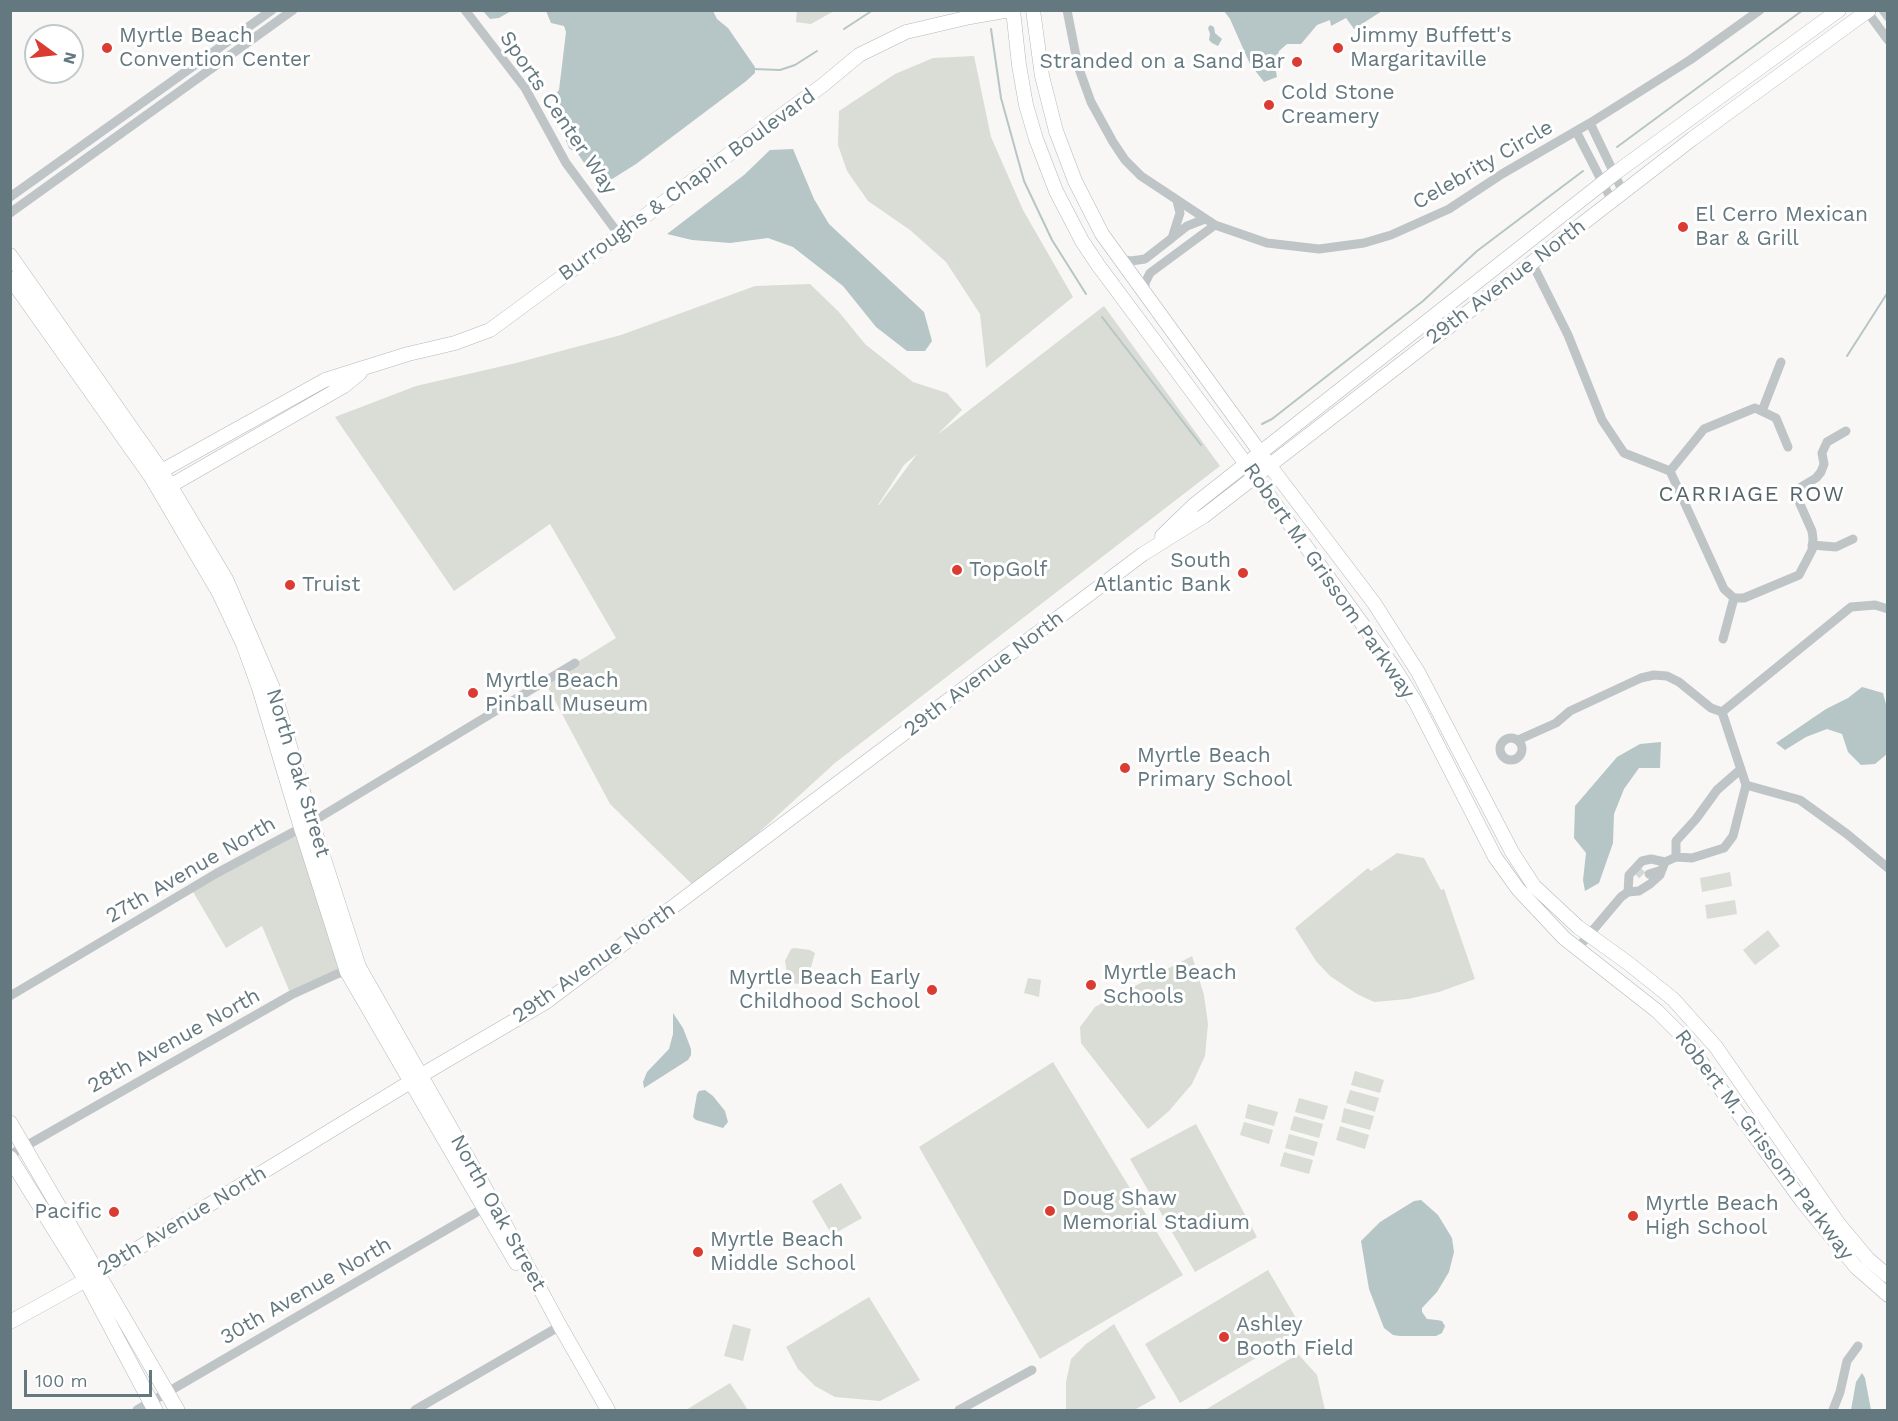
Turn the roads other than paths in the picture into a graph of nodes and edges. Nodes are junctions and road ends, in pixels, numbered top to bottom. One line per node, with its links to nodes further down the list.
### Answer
1 (272, 10): 17 (street)
2 (293, 10): 19 (street)
3 (465, 10): 22 (street, Sports Center Way)
4 (1012, 10): 22 (main road, Burroughs & Chapin Boulevard); 35 (main road, Robert M. Grissom Parkway)
5 (1033, 10): 25 (main road, Robert M. Grissom Parkway)
6 (1067, 10): 18 (street, Celebrity Circle)
7 (1760, 10): 13 (street, Celebrity Circle)
8 (1839, 10): 15 (main road, 29th Avenue North)
9 (1883, 10): 11 (street)
10 (1868, 11): 12 (street); 16 (main road, 29th Avenue North)
11 (1887, 17)
12 (1887, 40)
13 (1590, 123): 14 (street, Celebrity Circle); 15 (street)
14 (1576, 131): 15 (street); 21 (street, Celebrity Circle)
15 (1609, 178): 16 (street); 16 (street); 34 (main road, 29th Avenue North)
16 (1618, 196): 26 (main road, 29th Avenue North)
17 (10, 197)
18 (1177, 201): 20 (street, Celebrity Circle); 23 (street)
19 (10, 213)
20 (1205, 219): 21 (street, Celebrity Circle); 23 (street)
21 (1215, 225): 28 (street)
22 (620, 236): 30 (main road, Burroughs & Chapin Boulevard)
23 (1172, 238): 25 (street)
24 (10, 255): 38 (main road, North Oak Street)
25 (1119, 259): 28 (main road, Robert M. Grissom Parkway)
26 (1532, 263): 36 (main road, 29th Avenue North); 37 (street)
27 (10, 278): 38 (main road, North Oak Street)
28 (1145, 295): 34 (main road, Robert M. Grissom Parkway)
29 (1781, 362): 31 (street)
30 (366, 368): 38 (main road, Burroughs & Chapin Boulevard); 40 (main road, Burroughs & Chapin Boulevard)
31 (1762, 411): 33 (street); 37 (street)
32 (1846, 430): 42 (street)
33 (1788, 447)
34 (1261, 452): 35 (main road, 29th Avenue North); 36 (main road, Robert M. Grissom Parkway)
35 (1246, 464): 39 (main road, Robert M. Grissom Parkway); 43 (main road, 29th Avenue North)
36 (1270, 466): 39 (main road, 29th Avenue North); 60 (main road, Robert M. Grissom Parkway)
37 (1670, 471): 44 (street)
38 (156, 473): 40 (main road, North Oak Street)
39 (1255, 476): 43 (main road, 29th Avenue North); 61 (main road, Robert M. Grissom Parkway)
40 (165, 489): 52 (main road, North Oak Street)
41 (1853, 539): 42 (street)
42 (1812, 545): 44 (street)
43 (1143, 554): 64 (main road, 29th Avenue North)
44 (1734, 598): 46 (street)
45 (1887, 609): 48 (street)
46 (1723, 639)
47 (575, 663): 52 (street, 27th Avenue North)
48 (1722, 712): 49 (street); 50 (street)
49 (1518, 740)
50 (1741, 769): 51 (street); 53 (street)
51 (1746, 785): 53 (street); 56 (street)
52 (306, 825): 62 (main road, North Oak Street); 63 (street, 27th Avenue North)
53 (1676, 857): 55 (street)
54 (1651, 859): 55 (street); 57 (street); 58 (street)
55 (1664, 866): 57 (street); 59 (street)
56 (1887, 868)
57 (1643, 874): 58 (street); 59 (street)
58 (1626, 890): 59 (street); 60 (street)
59 (1639, 891)
60 (1589, 935): 61 (street); 70 (main road, Robert M. Grissom Parkway)
61 (1577, 949): 71 (main road, Robert M. Grissom Parkway)
62 (353, 969): 64 (main road, North Oak Street); 66 (street, 28th Avenue North)
63 (10, 996)
64 (415, 1079): 68 (main road, North Oak Street); 69 (main road, 29th Avenue North)
65 (10, 1123): 66 (main road)
66 (25, 1147): 67 (street, 28th Avenue North); 69 (main road)
67 (10, 1157): 69 (main road)
68 (488, 1205): 73 (main road, North Oak Street); 76 (street, 30th Avenue North)
69 (91, 1276): 72 (main road, 29th Avenue North); 76 (main road); 77 (main road)
70 (1887, 1276)
71 (1887, 1295)
72 (10, 1322)
73 (560, 1326): 79 (street); 80 (main road, North Oak Street)
74 (1858, 1346): 82 (street)
75 (1032, 1370): 81 (street)
76 (167, 1394): 77 (street, 30th Avenue North); 78 (main road)
77 (148, 1408)
78 (177, 1410)
79 (415, 1410)
80 (608, 1410)
81 (959, 1410)
82 (1833, 1410)

